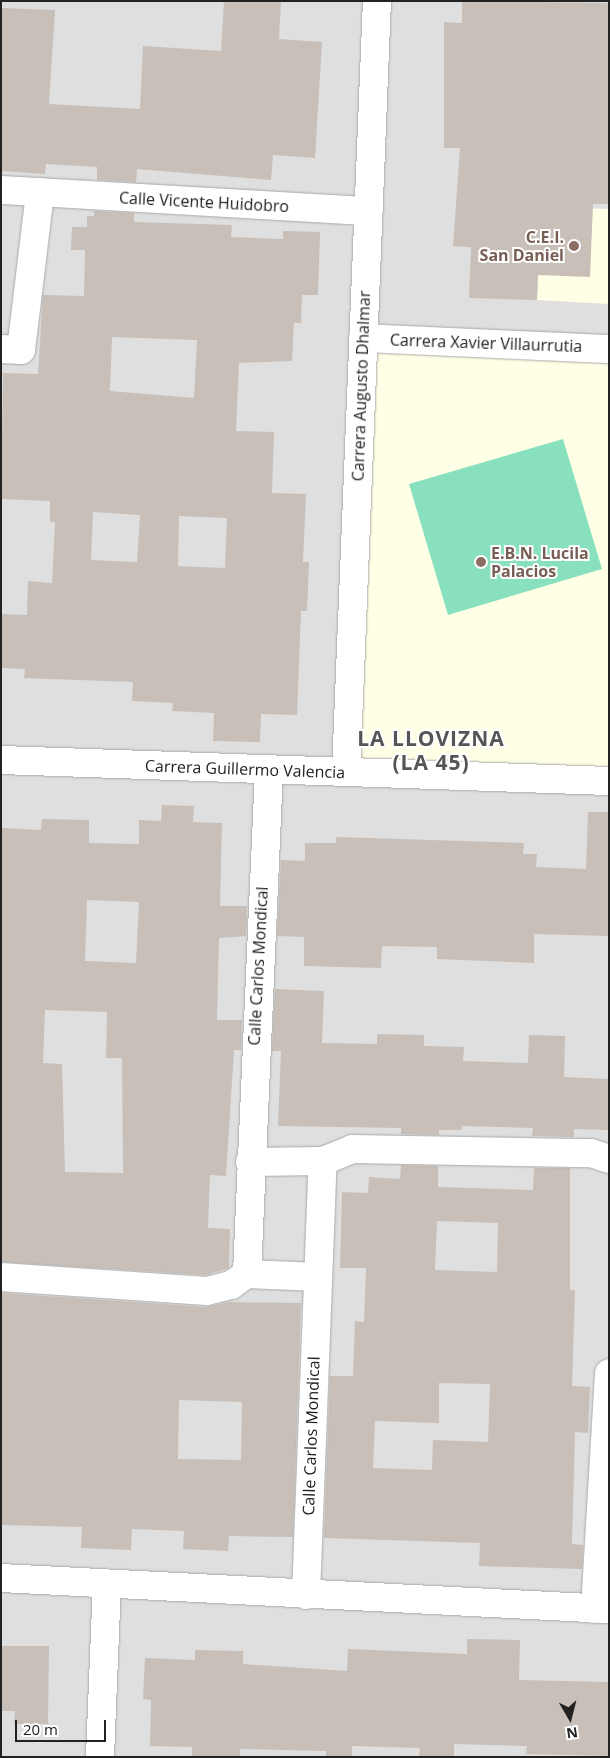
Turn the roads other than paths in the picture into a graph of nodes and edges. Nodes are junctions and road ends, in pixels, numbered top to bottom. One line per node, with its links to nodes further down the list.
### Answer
1 (377, 1): 4 (street, Carrera Augusto Dhalmar)
2 (1, 190): 3 (street, Calle Vicente Huidobro)
3 (40, 192): 4 (street, Calle Vicente Huidobro); 6 (street)
4 (368, 211): 5 (street, Carrera Augusto Dhalmar)
5 (364, 338): 7 (street, Carrera Xavier Villaurrutia); 10 (street, Carrera Augusto Dhalmar)
6 (1, 349)
7 (609, 349)
8 (1, 760): 9 (street, Carrera Guillermo Valencia)
9 (270, 770): 10 (street, Carrera Guillermo Valencia); 14 (street, Calle Carlos Mondical)
10 (346, 772): 11 (street, Carrera Guillermo Valencia)
11 (609, 781)
12 (609, 1158): 13 (street)
13 (324, 1161): 14 (street); 17 (street, Calle Carlos Mondical)
14 (250, 1162): 15 (street, Calle Carlos Mondical)
15 (247, 1274): 16 (street); 17 (street)
16 (1, 1277)
17 (318, 1278): 21 (street, Calle Carlos Mondical)
18 (609, 1374): 22 (street)
19 (1, 1578): 20 (street)
20 (107, 1584): 21 (street); 23 (street)
21 (306, 1595): 22 (street)
22 (602, 1609)
23 (100, 1757)

